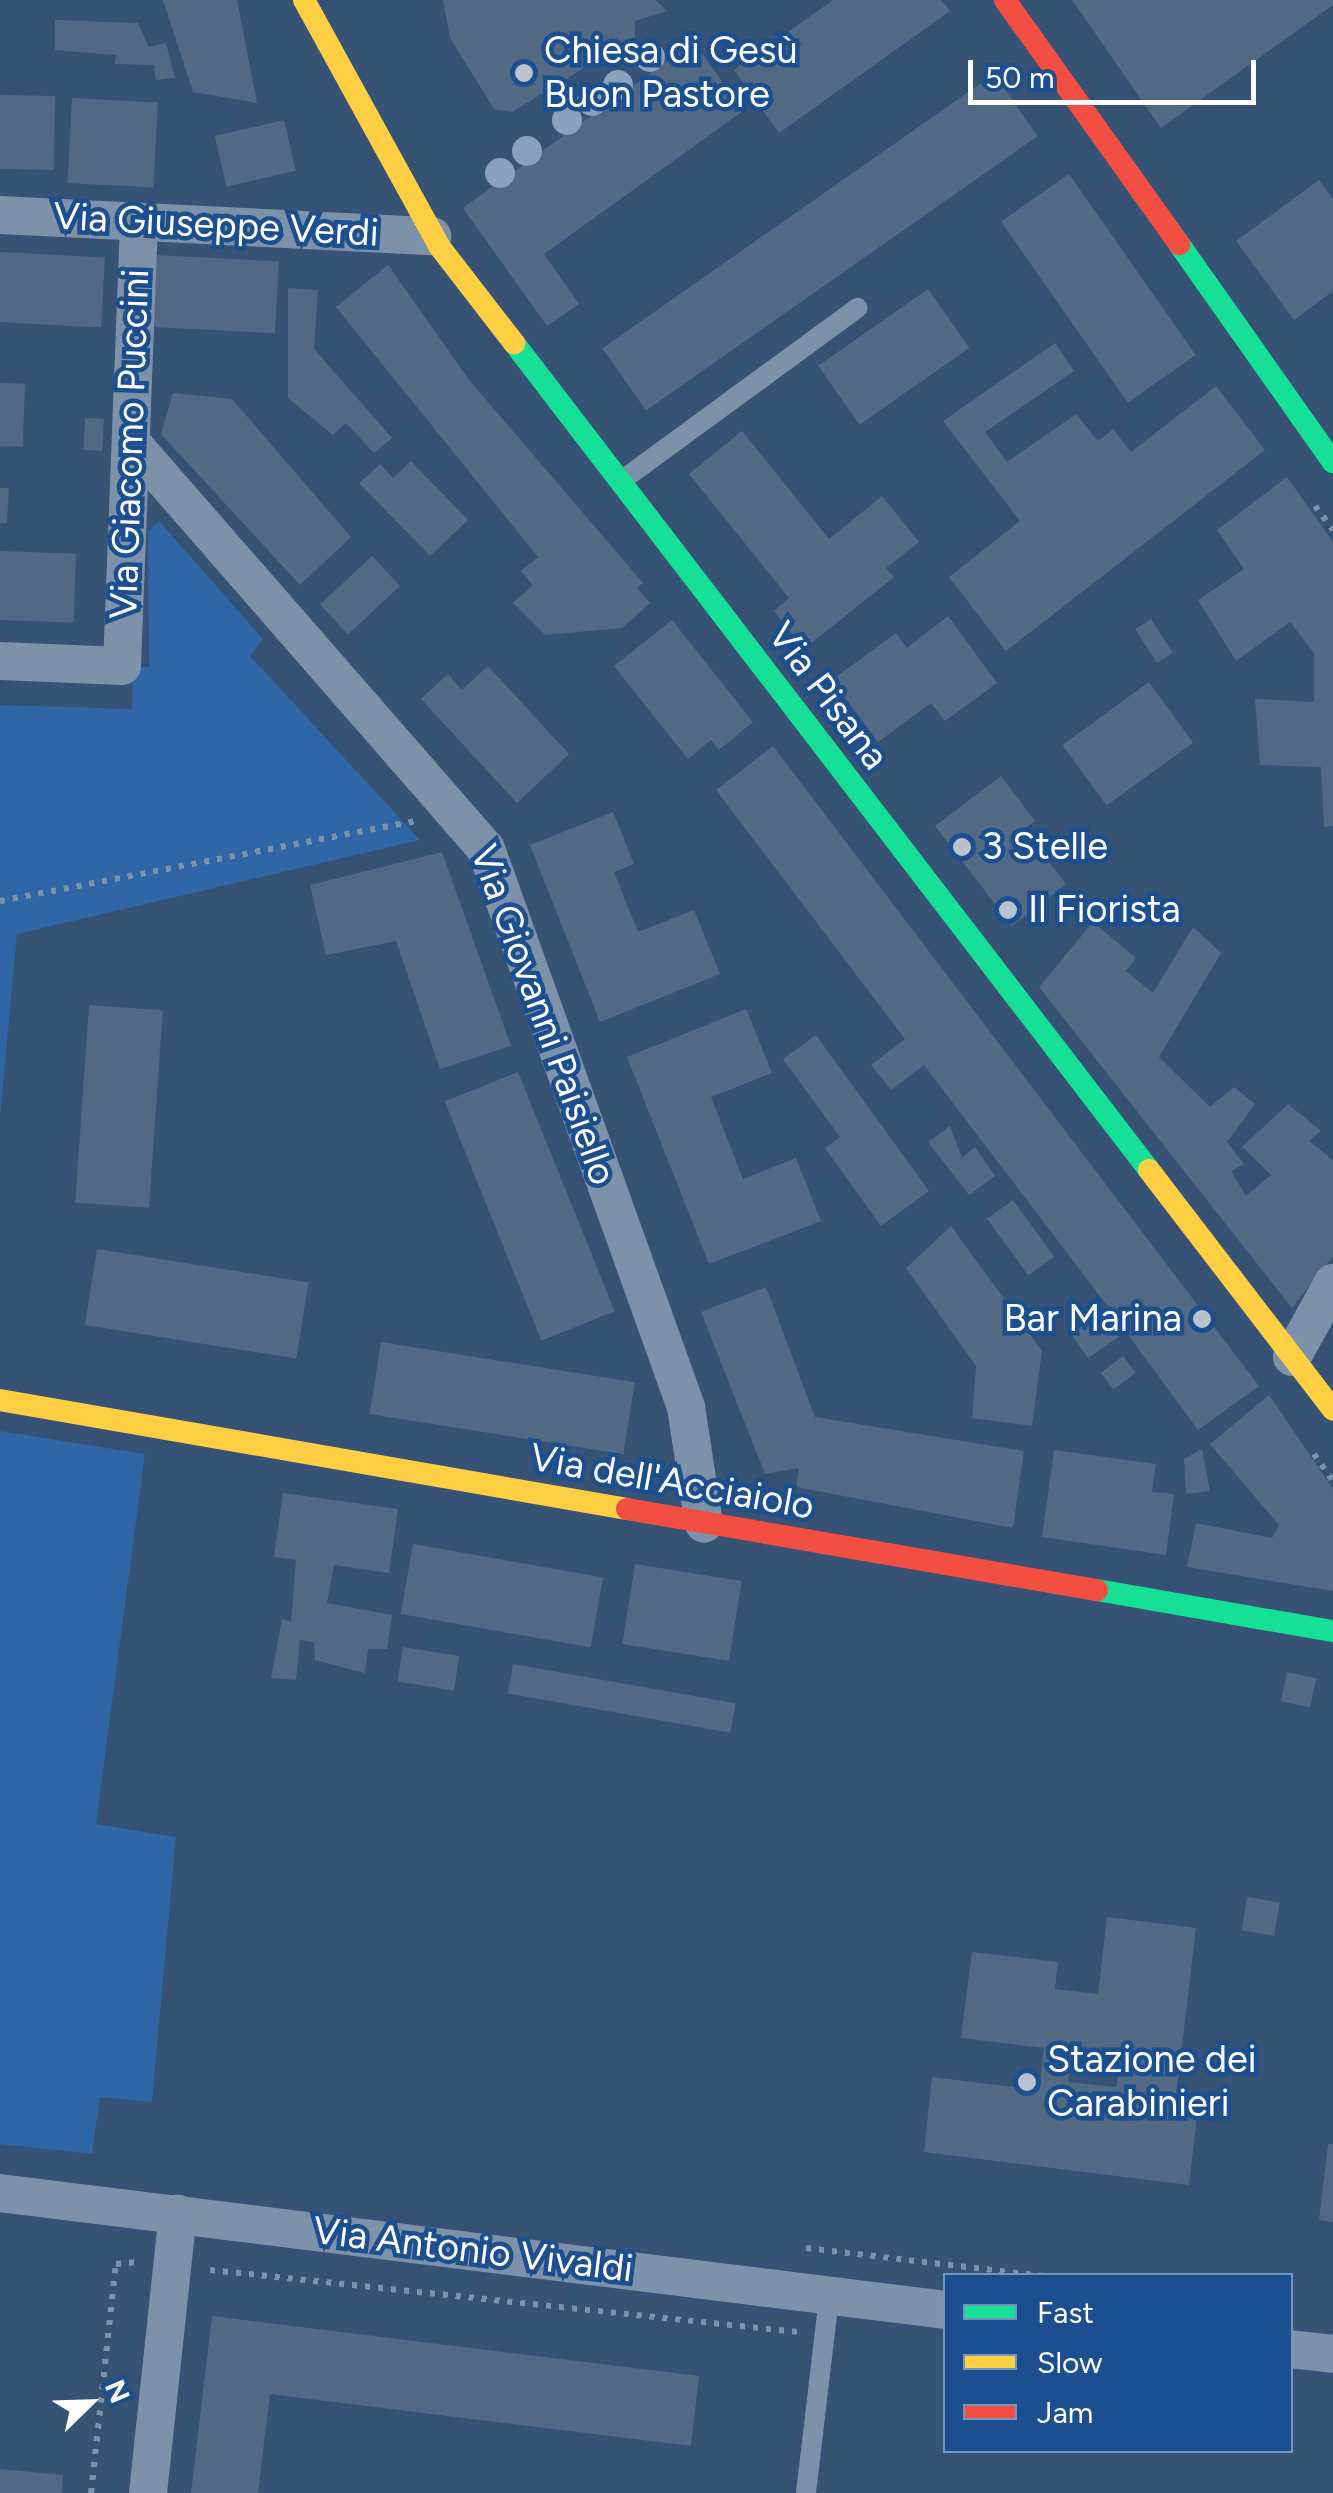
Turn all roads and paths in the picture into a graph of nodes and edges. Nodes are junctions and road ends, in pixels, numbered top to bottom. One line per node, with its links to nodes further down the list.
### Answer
1 (304, 0): 5 (street, Via Pisana)
2 (1005, 0): 8 (street)
3 (0, 215): 4 (street, Via Giuseppe Verdi)
4 (139, 222): 5 (street, Via Giuseppe Verdi); 7 (street, Via Giacomo Puccini)
5 (432, 236): 9 (street, Via Pisana)
6 (857, 308): 9 (lane)
7 (131, 442): 10 (street, Via Giacomo Puccini); 11 (street, Via Giovanni Paisiello)
8 (1333, 462)
9 (619, 482): 14 (street, Via Pisana)
10 (0, 661)
11 (461, 812): 12 (path); 17 (street, Via Giovanni Paisiello)
12 (0, 902)
13 (1333, 1282): 14 (street)
14 (1292, 1357): 16 (street, Via Pisana)
15 (0, 1400): 17 (street, Via dell'Acciaiolo)
16 (1333, 1410)
17 (704, 1524): 18 (street, Via dell'Acciaiolo)
18 (1333, 1630)
19 (0, 2193): 20 (street, Via Antonio Vivaldi)
20 (178, 2214): 22 (street); 24 (street, Via Antonio Vivaldi)
21 (806, 2248): 23 (path)
22 (173, 2266): 26 (path); 29 (path); 30 (street)
23 (1020, 2273)
24 (829, 2297): 25 (street, Via Antonio Vivaldi); 31 (lane)
25 (943, 2310)
26 (799, 2320)
27 (1293, 2349): 28 (street)
28 (1333, 2354)
29 (91, 2493)
30 (148, 2493)
31 (806, 2493)

